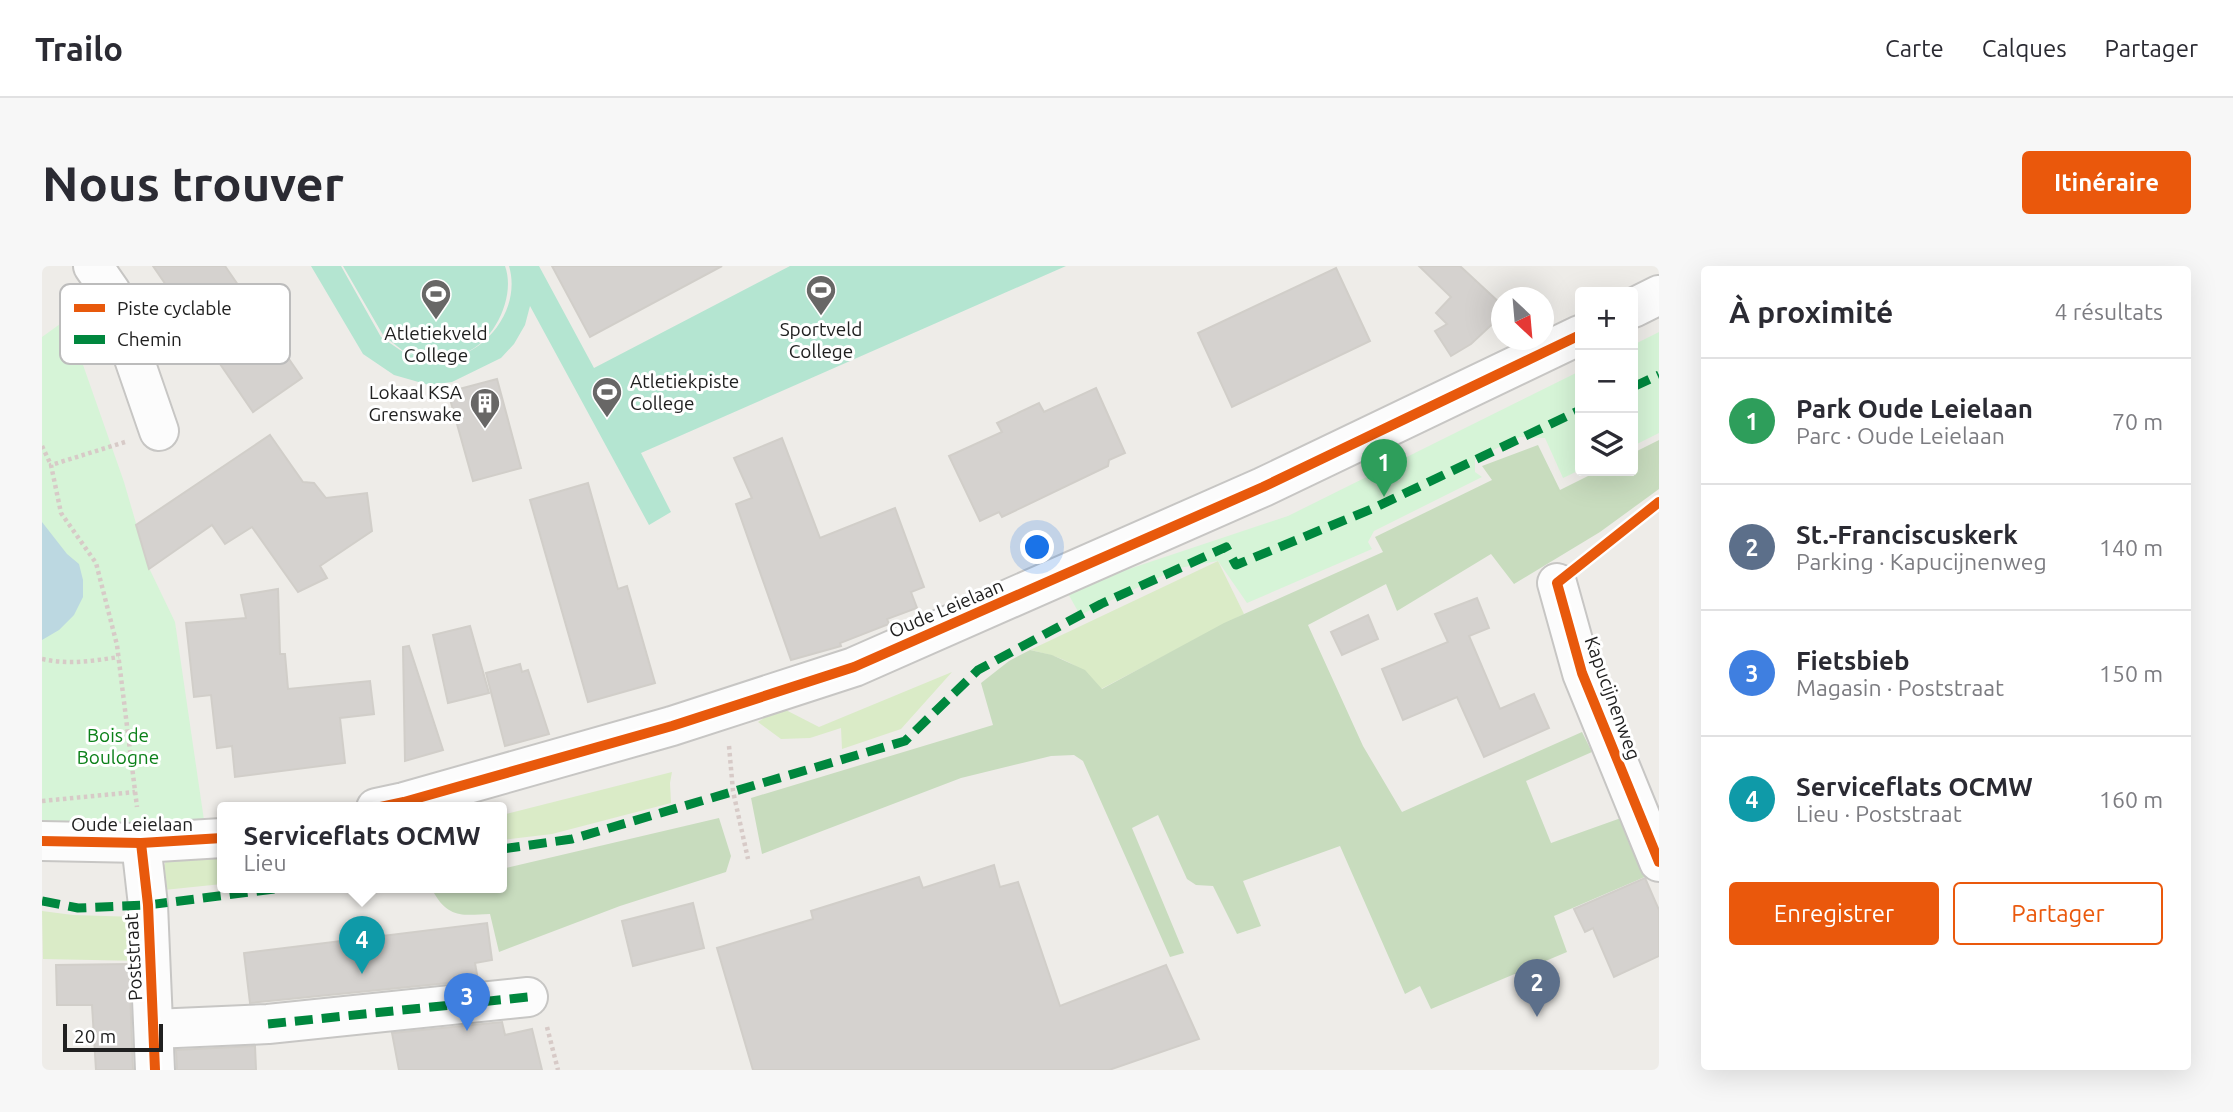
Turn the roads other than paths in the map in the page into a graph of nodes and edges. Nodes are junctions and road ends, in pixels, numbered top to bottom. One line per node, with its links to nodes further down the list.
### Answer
1 (93, 266): 2 (street)
2 (105, 284)
3 (1659, 295): 4 (street)
4 (1638, 306)
5 (1575, 337): 9 (street, Oude Leielaan)
6 (136, 364): 7 (street)
7 (159, 431)
8 (1557, 583): 13 (street, Kapucijnenweg)
9 (404, 802)
10 (217, 838): 12 (street, Oude Leielaan)
11 (42, 841): 12 (street, Oude Leielaan)
12 (141, 843): 15 (street, Poststraat)
13 (1659, 862)
14 (528, 997): 15 (street)
15 (154, 1030): 16 (street, Poststraat)
16 (155, 1070)

